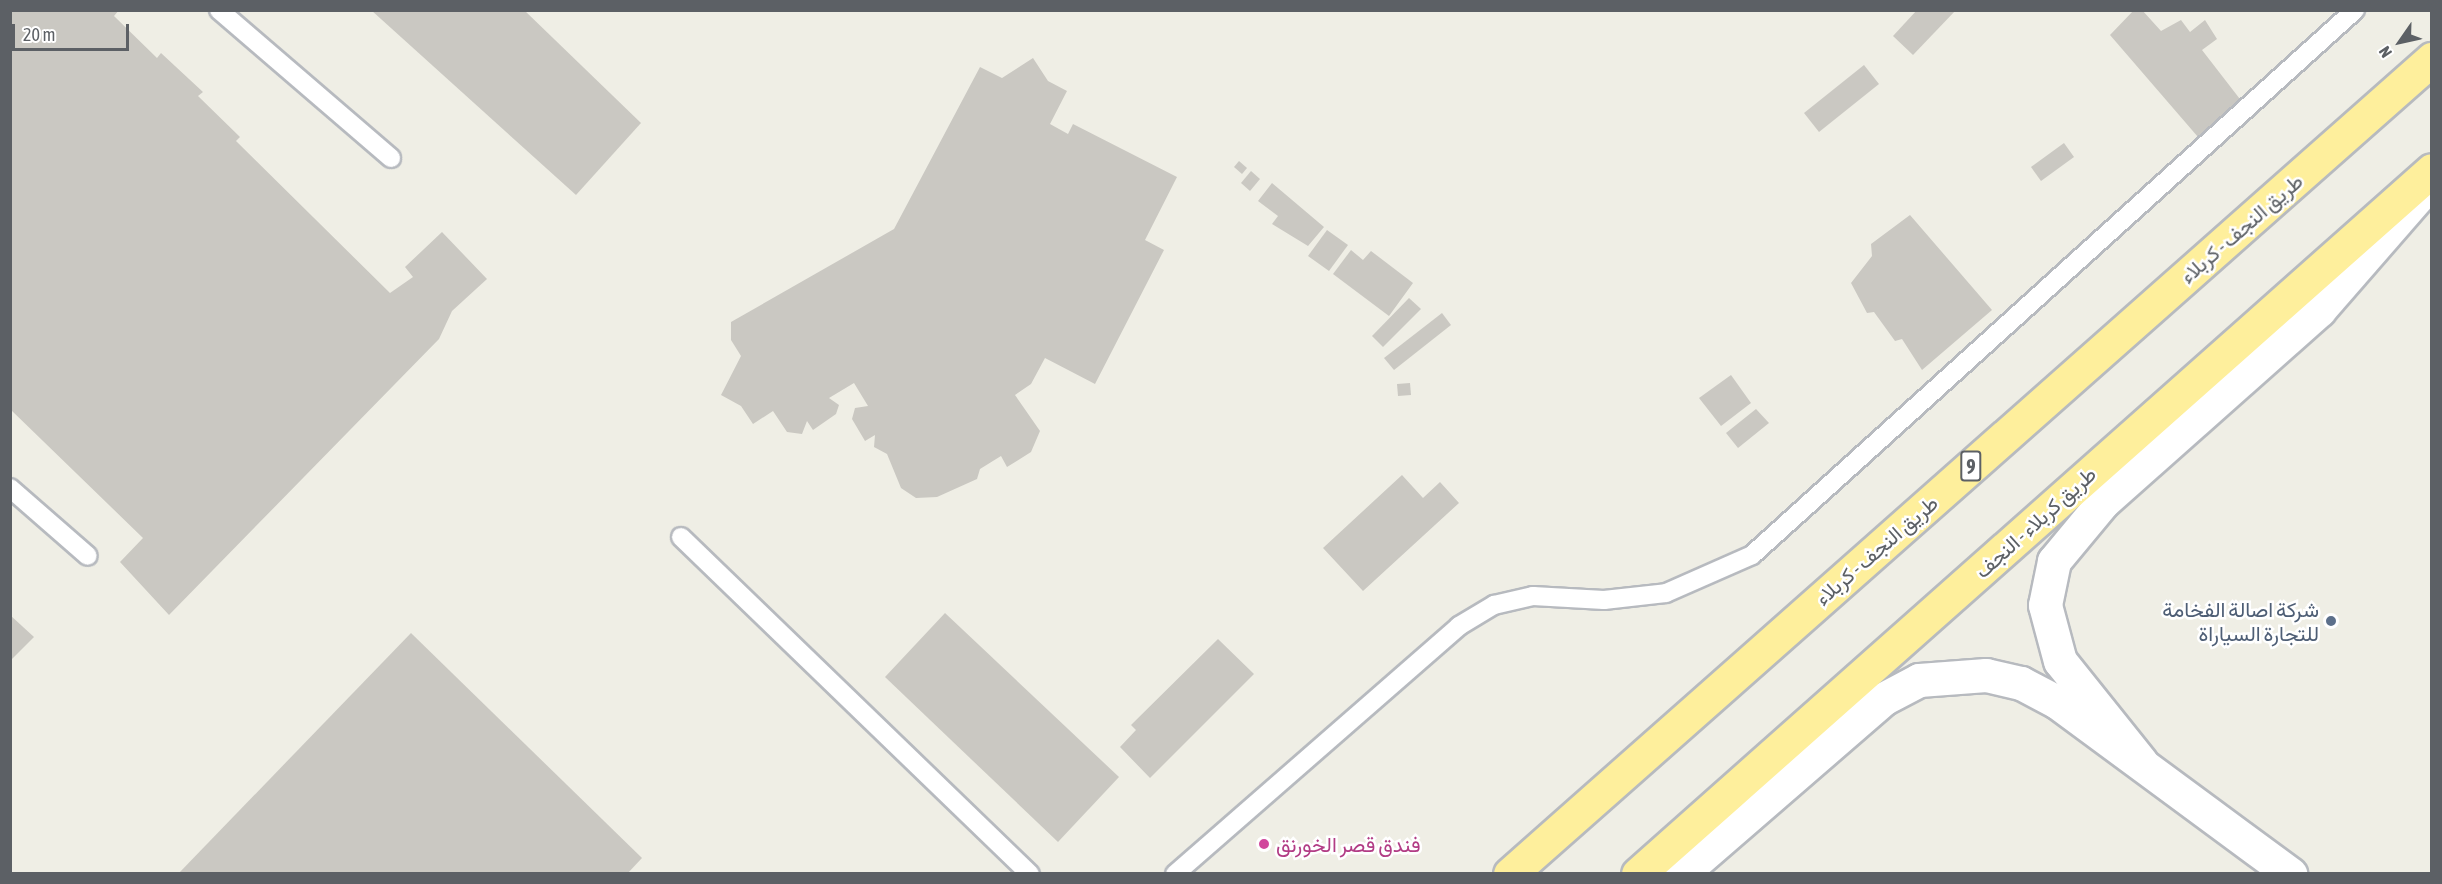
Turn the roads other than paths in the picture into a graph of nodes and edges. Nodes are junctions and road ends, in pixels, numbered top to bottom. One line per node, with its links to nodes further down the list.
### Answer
1 (219, 10): 4 (lane)
2 (2355, 10): 12 (lane)
3 (2432, 59): 13 (highway, طريق النجف - کربلاء / 9)
4 (391, 158)
5 (2432, 170): 14 (highway, طريق کربلاء - النجف)
6 (2432, 181): 10 (street)
7 (10, 489): 9 (lane)
8 (681, 537): 11 (lane)
9 (88, 556)
10 (2141, 762): 15 (street); 16 (street)
11 (1030, 873)
12 (1175, 873)
13 (1510, 873)
14 (1638, 873)
15 (1681, 873)
16 (2290, 873)

